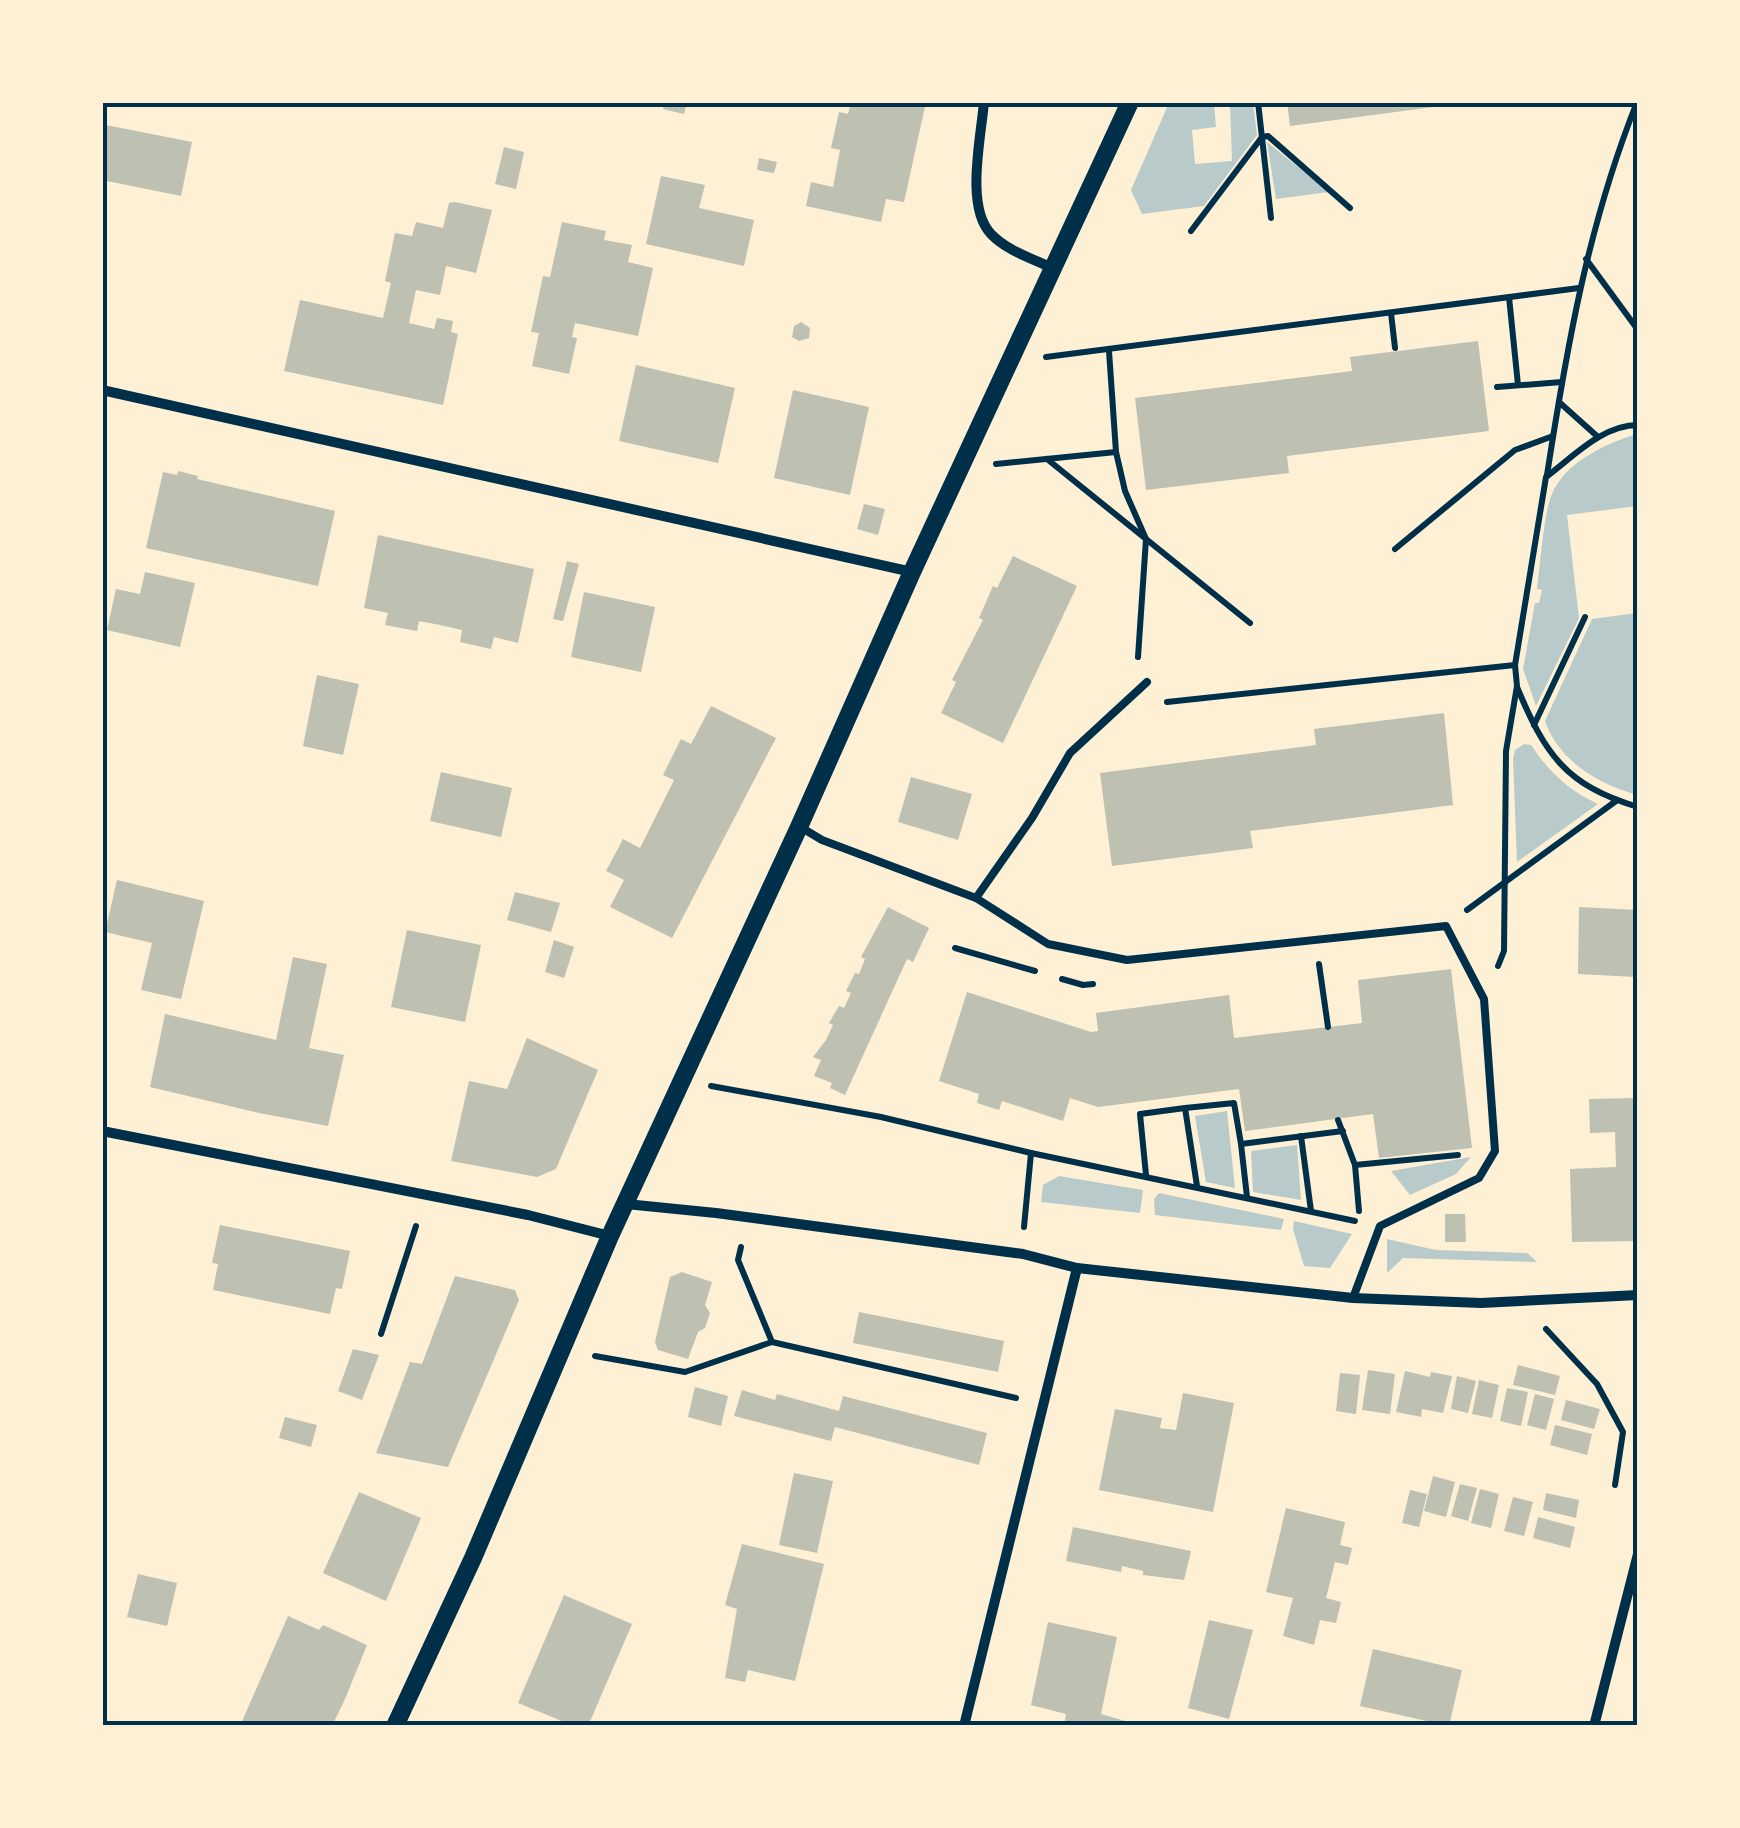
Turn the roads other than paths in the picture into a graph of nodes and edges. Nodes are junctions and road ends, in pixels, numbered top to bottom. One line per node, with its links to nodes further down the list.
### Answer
1 (984, 102): 3 (street)
2 (1130, 102): 3 (street)
3 (1054, 269): 5 (street)
4 (102, 390): 5 (street)
5 (912, 572): 7 (street)
6 (1147, 682): 8 (lane)
7 (800, 827): 8 (lane); 10 (street)
8 (976, 898): 14 (lane)
9 (102, 1131): 11 (street)
10 (626, 1204): 11 (street); 12 (street)
11 (610, 1236): 16 (street)
12 (1077, 1268): 14 (street); 17 (street)
13 (1638, 1294): 14 (street)
14 (1353, 1298)
15 (1638, 1554): 18 (street)
16 (395, 1726)
17 (964, 1726)
18 (1594, 1726)

